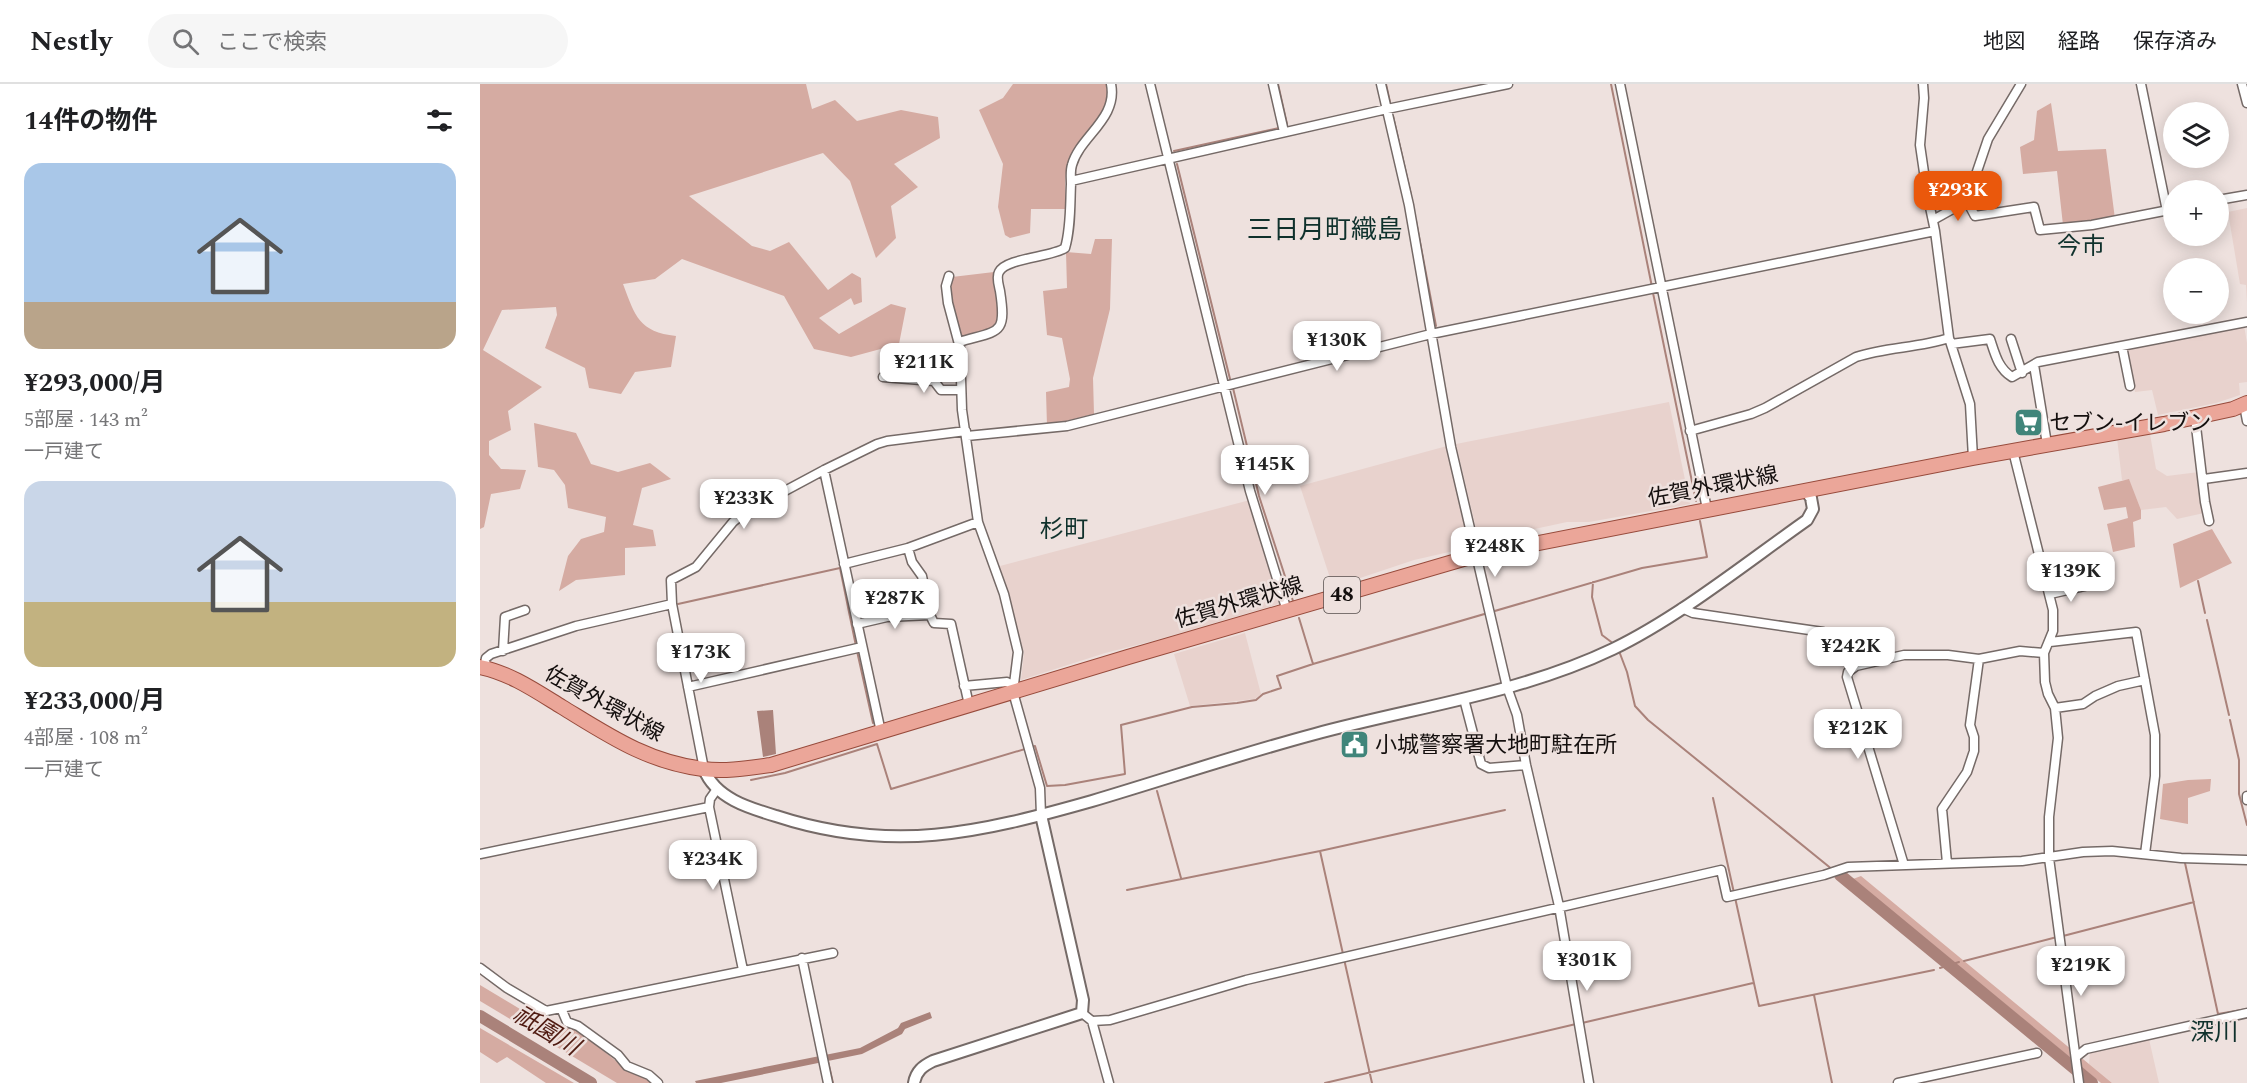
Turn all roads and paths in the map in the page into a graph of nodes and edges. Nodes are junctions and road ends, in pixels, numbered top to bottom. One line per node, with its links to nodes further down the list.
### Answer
1 (1111, 84): 16 (street)
2 (1150, 84): 14 (street)
3 (1273, 84): 13 (street)
4 (1381, 84): 12 (street)
5 (1508, 84): 12 (street)
6 (1620, 84): 24 (street)
7 (1923, 84): 21 (street)
8 (2021, 84): 19 (street)
9 (2141, 84): 15 (street)
10 (2242, 84): 11 (street)
11 (2247, 103)
12 (1387, 109): 13 (street); 26 (street)
13 (1284, 132): 14 (street)
14 (1167, 159): 16 (street); 35 (street)
15 (2163, 180)
16 (1071, 181): 29 (street)
17 (2247, 195): 18 (street)
18 (2229, 198)
19 (1967, 201): 20 (street); 21 (street)
20 (2163, 211)
21 (1933, 220): 22 (street)
22 (1935, 231): 24 (street); 28 (street)
23 (949, 276): 29 (street)
24 (1663, 286): 26 (street); 40 (street)
25 (2247, 322): 30 (street)
26 (1431, 334): 35 (street); 53 (street)
27 (2011, 339): 32 (street)
28 (1950, 341): 32 (street); 40 (street); 44 (street)
29 (959, 342): 36 (street)
30 (2122, 346): 31 (street); 34 (street)
31 (2034, 365): 32 (street); 42 (street)
32 (2022, 373)
33 (883, 377): 36 (street)
34 (2130, 386)
35 (1224, 387): 41 (street); 60 (street)
36 (961, 390): 41 (street)
37 (2245, 404): 38 (main road, 佐賀外環状線 / 48); 39 (street)
38 (2195, 418): 42 (main road, 佐賀外環状線 / 48); 47 (street)
39 (2247, 421)
40 (1690, 431): 49 (street)
41 (966, 434): 45 (street); 51 (street)
42 (2047, 444): 43 (main road, 佐賀外環状線 / 48)
43 (2013, 451): 44 (main road, 佐賀外環状線 / 48); 56 (street)
44 (1973, 458): 48 (main road, 佐賀外環状線 / 48)
45 (824, 470): 54 (street); 57 (street)
46 (2247, 473): 47 (street)
47 (2204, 479): 50 (street)
48 (1806, 491): 49 (main road, 佐賀外環状線 / 48); 58 (street)
49 (1707, 509): 53 (main road, 佐賀外環状線 / 48)
50 (2209, 521)
51 (978, 522): 52 (street); 74 (street)
52 (908, 548): 54 (street); 61 (street)
53 (1477, 555): 60 (main road, 佐賀外環状線 / 48); 73 (street)
54 (844, 564): 62 (street)
55 (2085, 586): 56 (street)
56 (2050, 594): 63 (street)
57 (672, 604): 65 (street); 72 (street)
58 (1682, 608): 68 (street); 73 (street)
59 (525, 610): 65 (street)
60 (1287, 611): 74 (main road, 佐賀外環状線 / 48)
61 (930, 615): 62 (street); 71 (street)
62 (857, 624): 64 (street)
63 (2050, 642): 66 (street); 70 (street)
64 (862, 647): 72 (street); 78 (street)
65 (503, 651): 69 (street)
66 (2044, 653): 67 (street); 77 (street)
67 (1979, 659): 68 (street); 90 (street)
68 (1856, 666): 91 (street)
69 (482, 667): 80 (main road, 佐賀外環状線 / 48)
70 (2145, 680): 77 (street); 87 (street)
71 (964, 686): 74 (street); 76 (street)
72 (688, 687): 80 (street)
73 (1507, 687): 75 (street); 79 (street)
74 (1013, 689): 76 (main road, 佐賀外環状線 / 48); 85 (street)
75 (1464, 699): 79 (street); 85 (street)
76 (969, 705): 78 (main road, 佐賀外環状線 / 48)
77 (2055, 708): 88 (street)
78 (881, 732): 80 (main road, 佐賀外環状線 / 48)
79 (1526, 765): 92 (street)
80 (704, 770): 81 (street)
81 (717, 789): 84 (street); 85 (street)
82 (2247, 796): 83 (street)
83 (2247, 800)
84 (709, 807): 86 (street); 96 (street)
85 (1041, 815): 98 (street)
86 (480, 854)
87 (2145, 854): 88 (street); 89 (street)
88 (2049, 858): 90 (street); 102 (street)
89 (2247, 860)
90 (1947, 863): 91 (street)
91 (1904, 865): 92 (street)
92 (1559, 906): 100 (street); 107 (street)
93 (833, 953): 94 (street)
94 (802, 958): 96 (street); 104 (street)
95 (480, 968): 97 (street)
96 (743, 970): 97 (street)
97 (561, 1008): 103 (street)
98 (1082, 1013): 100 (street); 105 (street)
99 (2247, 1013): 102 (street)
100 (1092, 1021): 106 (street)
101 (2037, 1053): 108 (street)
102 (2076, 1057): 109 (street)
103 (658, 1083)
104 (828, 1083)
105 (914, 1083)
106 (1109, 1083)
107 (1589, 1083)
108 (1898, 1083)
109 (2079, 1083)

